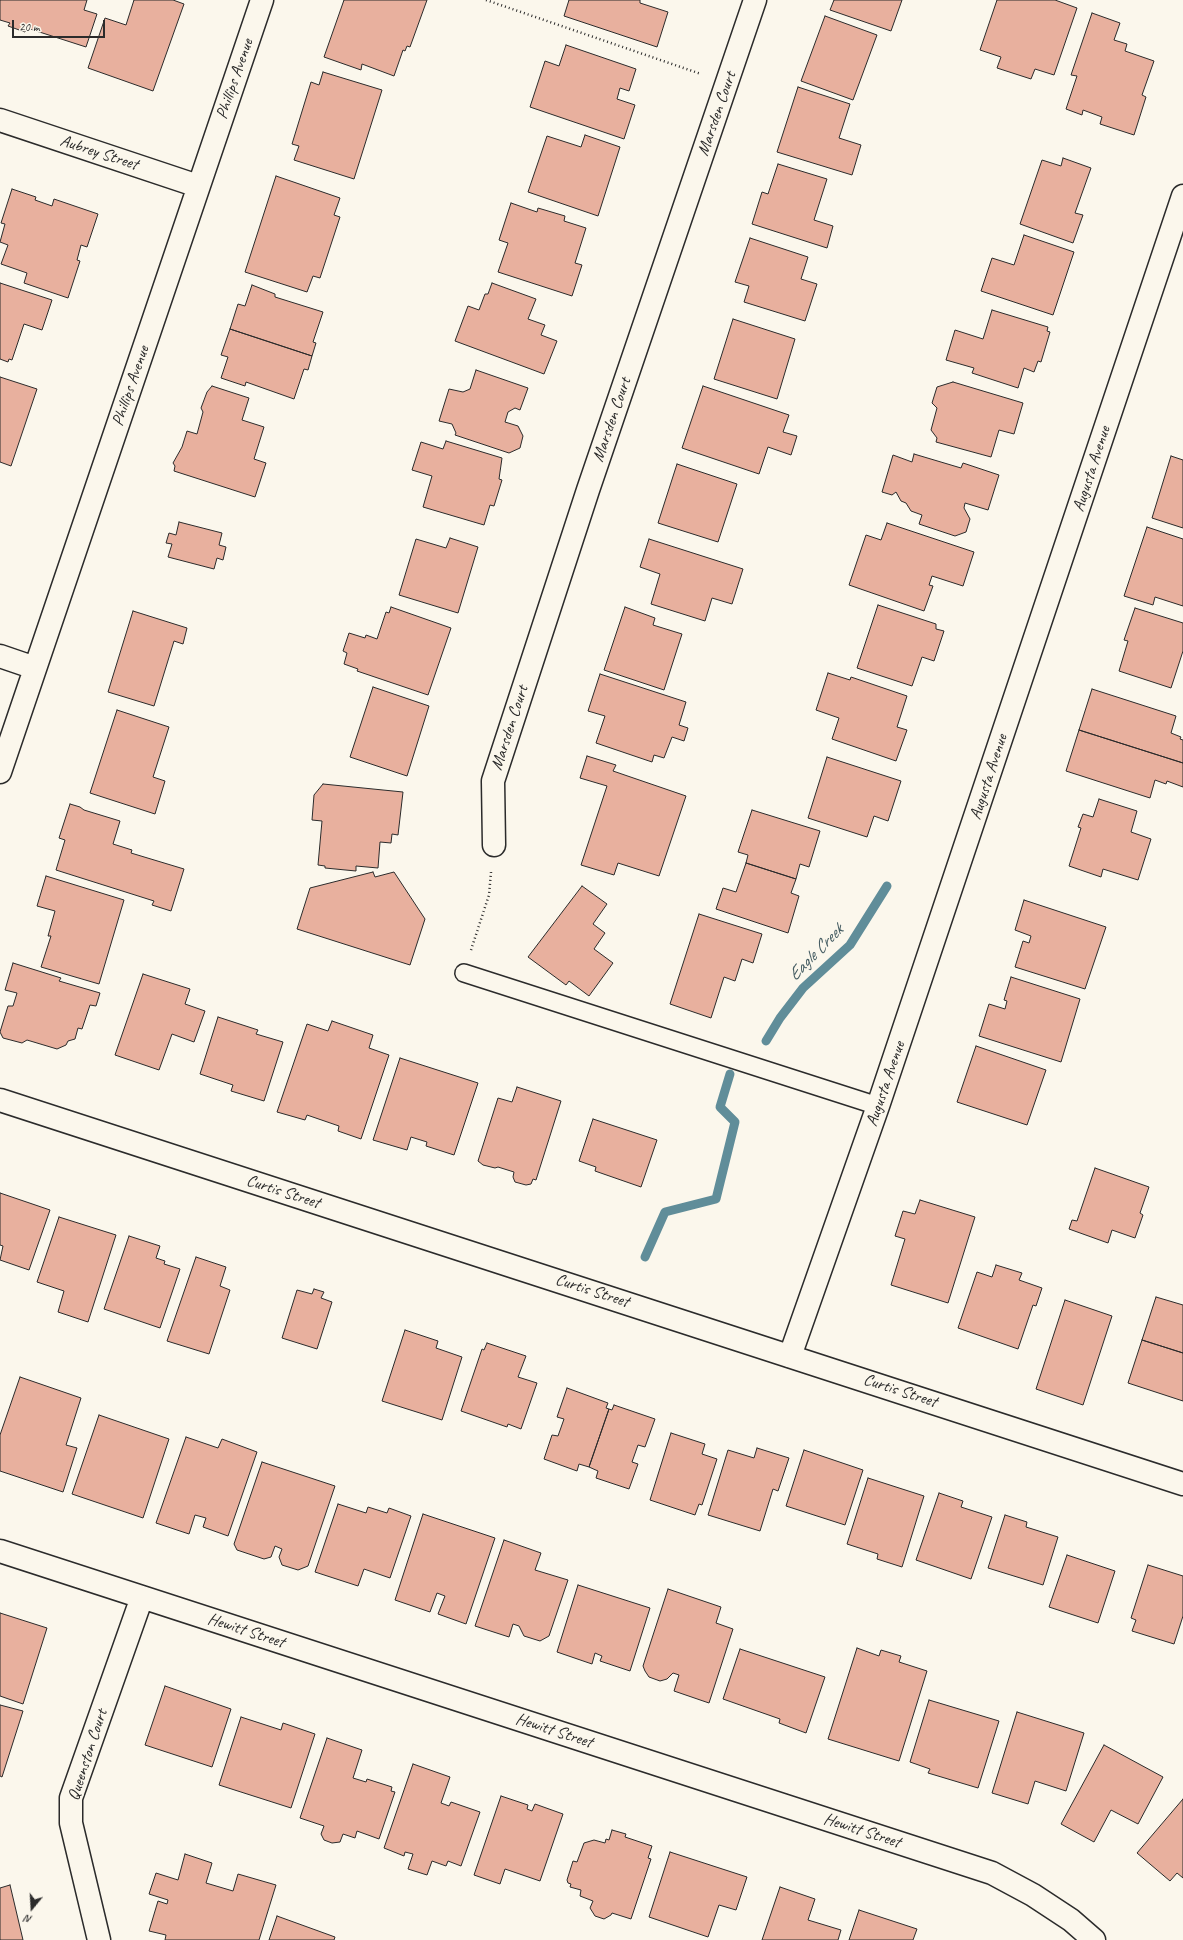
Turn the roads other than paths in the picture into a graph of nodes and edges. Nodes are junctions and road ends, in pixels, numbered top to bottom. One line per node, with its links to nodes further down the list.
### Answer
1 (262, 0): 4 (street, Phillips Avenue)
2 (755, 0): 9 (street, Marsden Court)
3 (0, 120): 4 (street, Aubrey Street)
4 (198, 186): 7 (street, Phillips Avenue)
5 (1183, 196): 12 (street, Augusta Avenue)
6 (0, 656): 7 (street)
7 (35, 668): 8 (street, Phillips Avenue)
8 (0, 772)
9 (494, 845)
10 (464, 973): 12 (lane)
11 (0, 1100): 13 (street, Curtis Street)
12 (878, 1106): 13 (street, Augusta Avenue)
13 (790, 1356): 14 (street, Curtis Street)
14 (1183, 1484)
15 (0, 1552): 16 (street, Hewitt Street)
16 (142, 1597): 17 (street, Queenston Court); 18 (street, Hewitt Street)
17 (99, 1940)
18 (1094, 1940)

